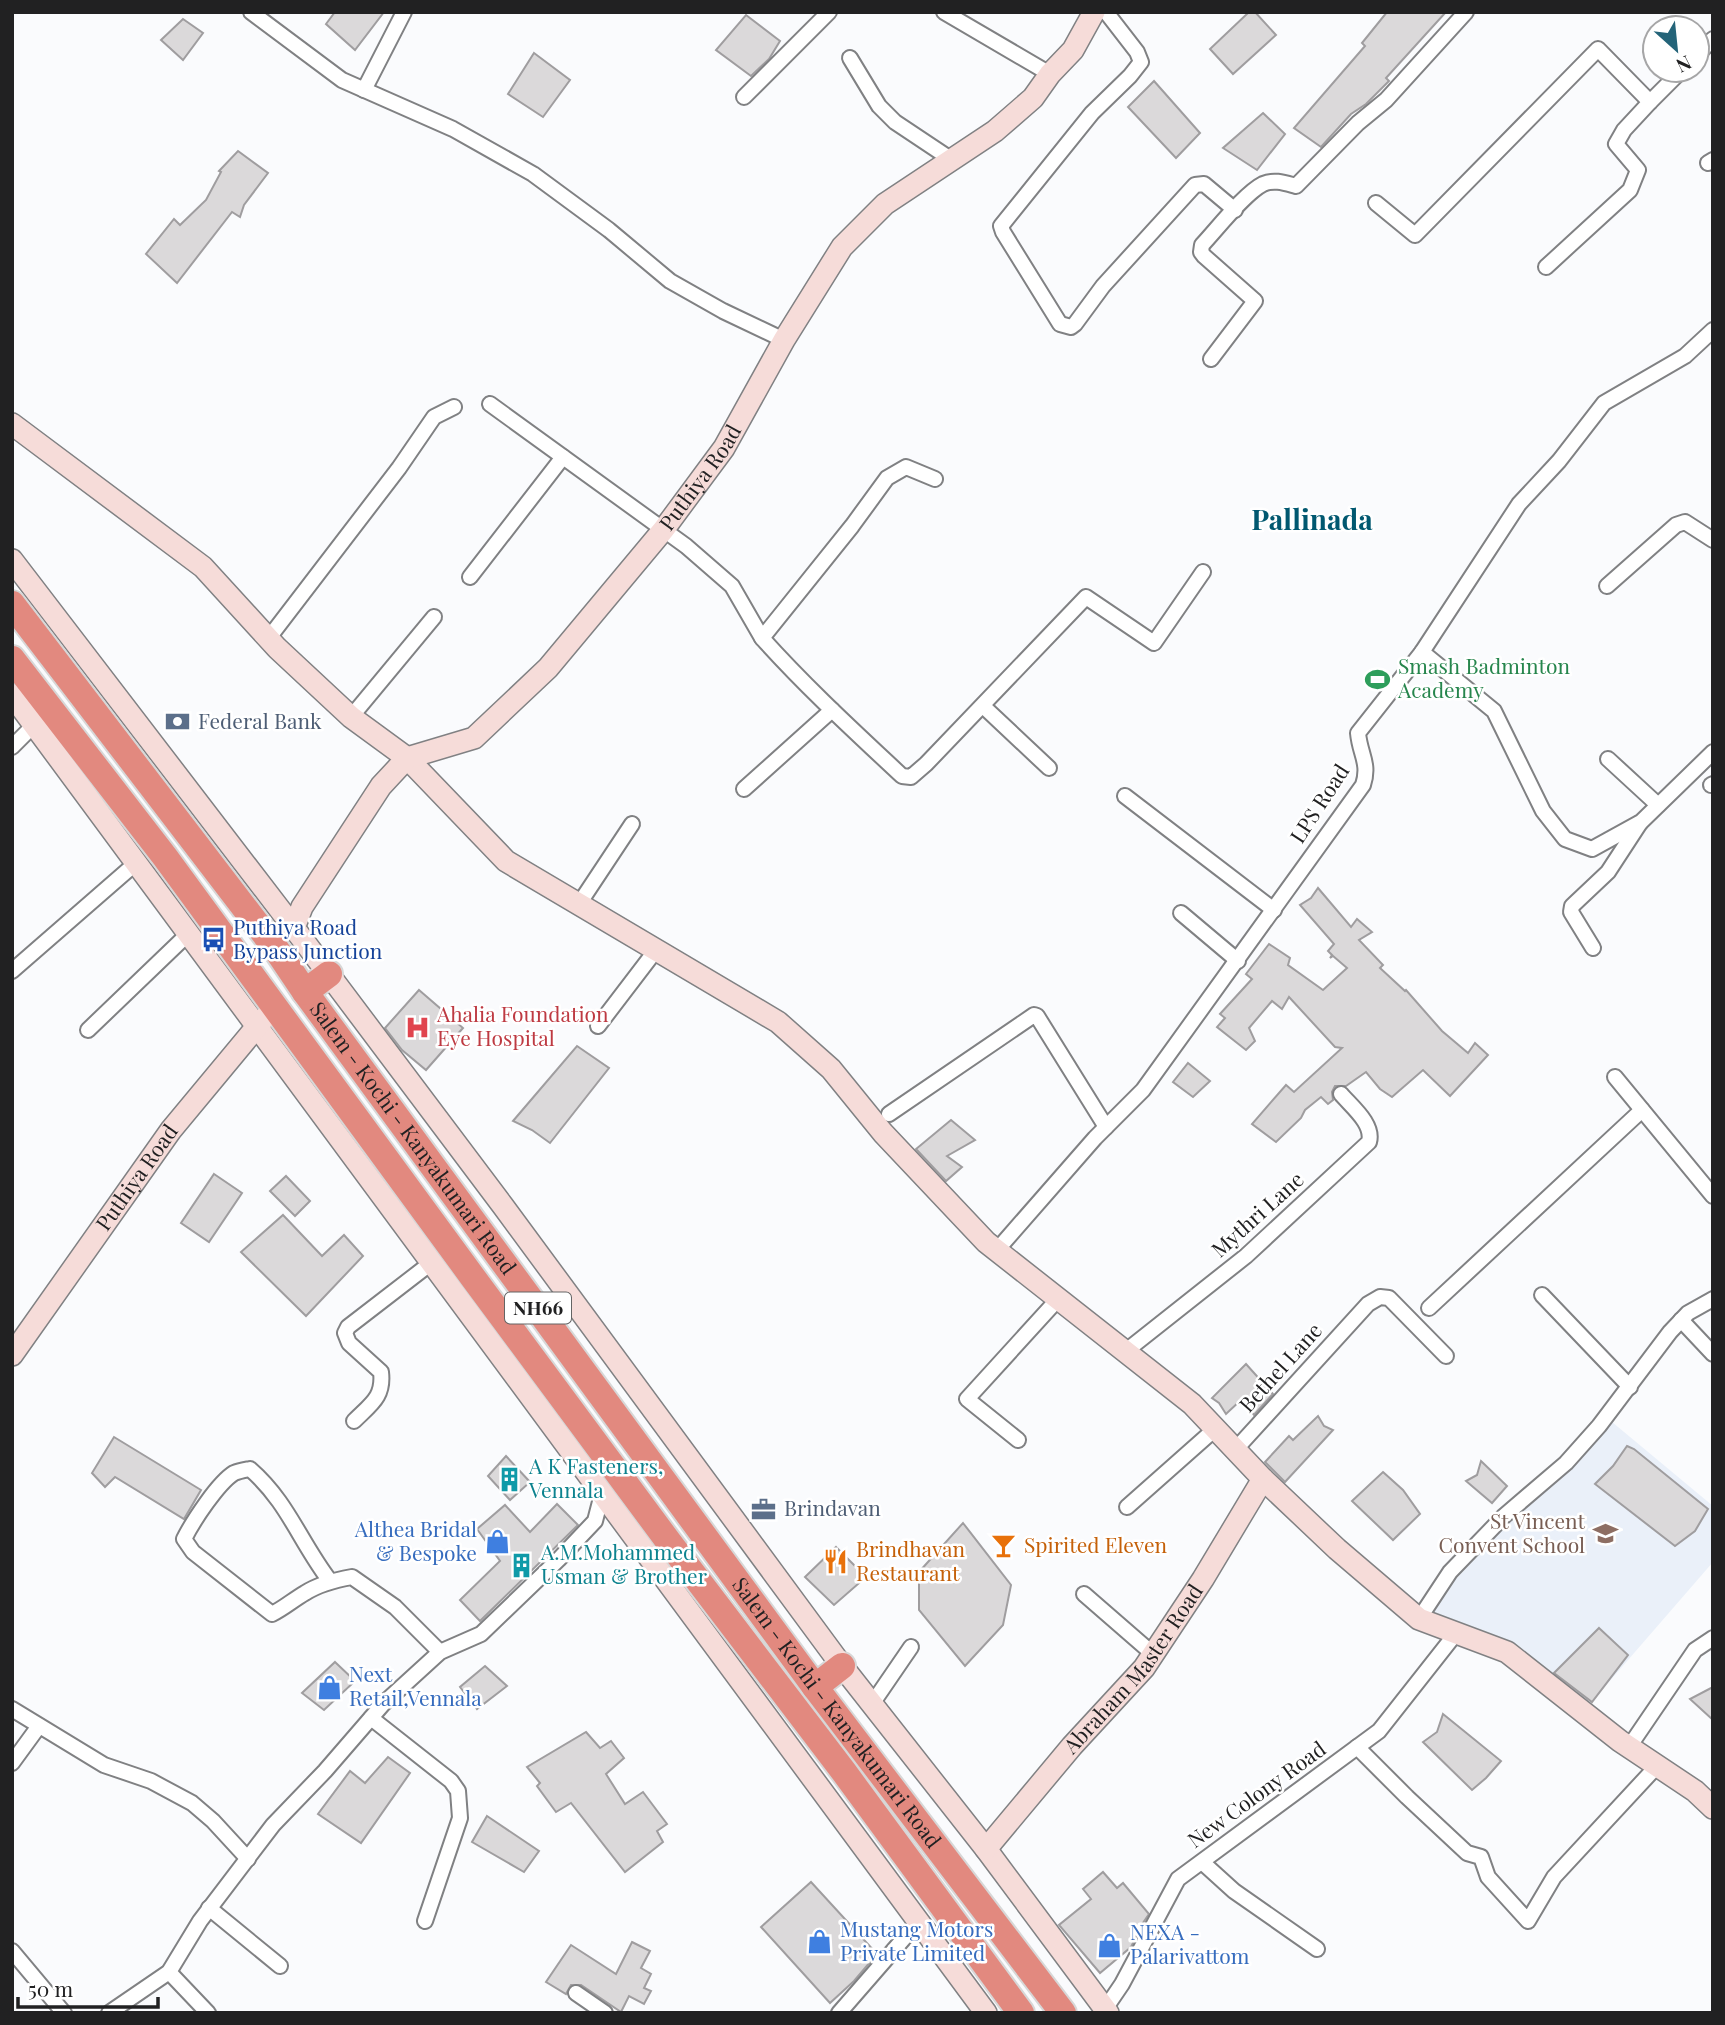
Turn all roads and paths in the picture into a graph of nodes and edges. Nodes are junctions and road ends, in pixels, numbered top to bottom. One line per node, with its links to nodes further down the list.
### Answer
1 (251, 12): 11 (street)
2 (404, 12): 11 (street)
3 (829, 12): 12 (street)
4 (944, 12): 9 (street)
5 (1094, 12): 9 (street, Puthiya Road)
6 (1106, 12): 16 (street)
7 (1466, 12): 16 (street)
8 (850, 58): 14 (street)
9 (1050, 74): 14 (street, Puthiya Road)
10 (1668, 84): 13 (street)
11 (364, 90): 19 (street)
12 (744, 97)
13 (1650, 102): 15 (street); 17 (street)
14 (951, 160): 19 (street, Puthiya Road)
15 (1376, 203)
16 (1236, 210): 20 (street)
17 (1546, 267)
18 (1713, 330): 36 (street, LPS Road)
19 (784, 340): 26 (street, Puthiya Road)
20 (1211, 359)
21 (490, 404): 24 (street)
22 (454, 407): 35 (street)
23 (12, 424): 35 (street)
24 (563, 457): 26 (street); 30 (street)
25 (935, 479): 34 (street)
26 (664, 529): 34 (street); 45 (street, Puthiya Road)
27 (1713, 540): 31 (street)
28 (12, 560): 57 (street)
29 (1203, 572): 39 (street)
30 (470, 577)
31 (1607, 586)
32 (12, 604): 64 (highway, Salem - Kochi - Kanyakumari Road / NH66)
33 (434, 617): 41 (street)
34 (762, 638): 40 (street)
35 (268, 639): 41 (street)
36 (1422, 652): 51 (street); 55 (street, LPS Road)
37 (12, 659): 65 (highway, Salem - Kochi - Kanyakumari Road / NH66)
38 (12, 695): 42 (street)
39 (983, 706): 40 (street); 47 (street)
40 (832, 710): 48 (street)
41 (351, 717): 45 (street)
42 (34, 725): 43 (street); 53 (street)
43 (12, 747)
44 (1713, 752): 50 (street)
45 (407, 758): 54 (street); 57 (street)
46 (1608, 760): 50 (street)
47 (1049, 768)
48 (744, 789)
49 (1125, 796): 55 (street)
50 (1658, 806): 51 (street)
51 (1641, 822): 59 (street)
52 (632, 824): 54 (street)
53 (136, 863): 58 (street); 62 (street)
54 (579, 904): 60 (street)
55 (1274, 910): 61 (street, LPS Road)
56 (1181, 913): 61 (street)
57 (294, 928): 63 (street)
58 (188, 934): 65 (street); 67 (street)
59 (1593, 948)
60 (656, 950): 66 (street); 74 (street)
61 (1238, 961): 72 (street, LPS Road)
62 (12, 971)
63 (329, 974): 64 (highway); 103 (street)
64 (305, 992): 93 (highway, Salem - Kochi - Kanyakumari Road / NH66)
65 (265, 1017): 75 (street); 83 (street, Puthiya Road); 94 (highway, Salem - Kochi - Kanyakumari Road / NH66)
66 (598, 1026)
67 (88, 1030)
68 (1615, 1077): 70 (street)
69 (1340, 1094): 81 (street, Mythri Lane)
70 (1642, 1110): 73 (street); 79 (street)
71 (889, 1114): 72 (street)
72 (1106, 1127): 74 (street, LPS Road)
73 (1713, 1196)
74 (997, 1250): 77 (street)
75 (431, 1263): 86 (street); 91 (street)
76 (1542, 1295): 85 (street)
77 (1059, 1298): 81 (street); 88 (street)
78 (1713, 1299): 80 (street)
79 (1429, 1308)
80 (1681, 1320): 82 (street); 85 (street)
81 (1126, 1351): 87 (street)
82 (1713, 1354)
83 (12, 1355)
84 (1446, 1356): 89 (street, Bethel Lane)
85 (1630, 1387): 97 (street)
86 (355, 1421)
87 (1215, 1429): 89 (street); 92 (street)
88 (1018, 1440)
89 (1235, 1450): 90 (street)
90 (1263, 1479): 97 (street); 102 (street, Abraham Master Road)
91 (602, 1494): 101 (street); 119 (street)
92 (1127, 1507)
93 (695, 1522): 94 (highway); 104 (highway, Salem - Kochi - Kanyakumari Road / NH66)
94 (668, 1541): 132 (highway, Salem - Kochi - Kanyakumari Road / NH66)
95 (330, 1581): 95 (street); 101 (street)
96 (1084, 1594): 102 (street)
97 (1419, 1619): 98 (street)
98 (1457, 1632): 109 (street, New Colony Road); 110 (street)
99 (1713, 1638): 110 (street)
100 (911, 1647): 105 (street)
101 (440, 1652): 107 (street)
102 (1153, 1654): 114 (street, Abraham Master Road)
103 (842, 1666): 104 (highway); 105 (street)
104 (815, 1688): 133 (highway, Salem - Kochi - Kanyakumari Road / NH66)
105 (872, 1704): 114 (street)
106 (12, 1709): 108 (street)
107 (372, 1718): 115 (street); 118 (street)
108 (39, 1726): 111 (street); 115 (street)
109 (1357, 1747): 112 (street); 116 (street, New Colony Road)
110 (1629, 1747): 112 (street)
111 (12, 1763)
112 (1657, 1766): 113 (street)
113 (1713, 1808)
114 (986, 1849): 125 (street)
115 (247, 1859): 117 (street)
116 (1202, 1862): 120 (street); 125 (street, New Colony Road)
117 (209, 1908): 122 (street); 123 (street)
118 (425, 1921)
119 (919, 1921): 130 (street); 131 (street)
120 (1317, 1949)
121 (12, 1951): 127 (street)
122 (279, 1966)
123 (169, 1972): 128 (street); 129 (street)
124 (576, 1993): 126 (street)
125 (1107, 2011)
126 (602, 2012)
127 (64, 2013)
128 (109, 2013)
129 (208, 2013)
130 (839, 2013)
131 (986, 2013)
132 (1021, 2013)
133 (1063, 2013)

